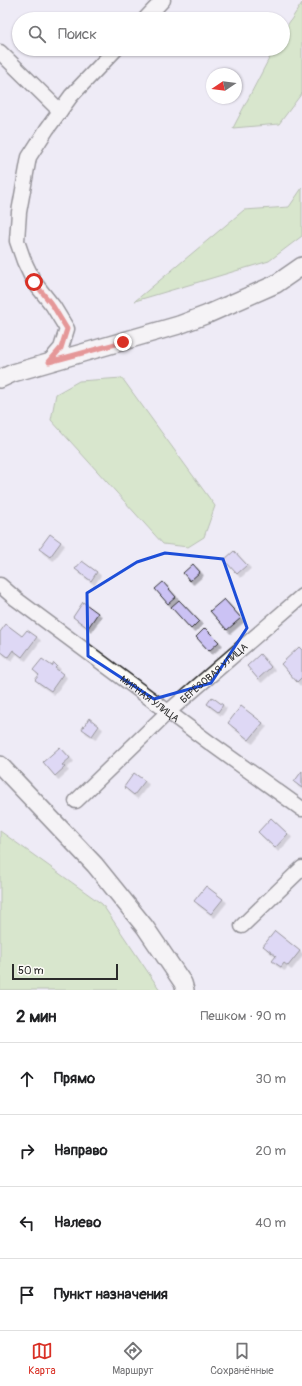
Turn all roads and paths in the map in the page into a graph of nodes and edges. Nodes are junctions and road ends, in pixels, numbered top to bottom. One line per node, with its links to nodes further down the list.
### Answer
1 (163, 0): 2 (street)
2 (152, 12)
3 (0, 52): 5 (street)
4 (109, 56): 5 (street)
5 (60, 111): 7 (street)
6 (302, 266): 7 (street)
7 (49, 362): 8 (street)
8 (0, 379)
9 (0, 585): 11 (street, МИРНАЯ УЛИЦА)
10 (302, 596): 11 (street, БЕРЁЗОВАЯ УЛИЦА)
11 (168, 712): 13 (street, БЕРЁЗОВАЯ УЛИЦА); 14 (street, МИРНАЯ УЛИЦА)
12 (0, 765): 17 (street)
13 (76, 801)
14 (302, 809)
15 (302, 868): 16 (street)
16 (242, 926)
17 (185, 990)

